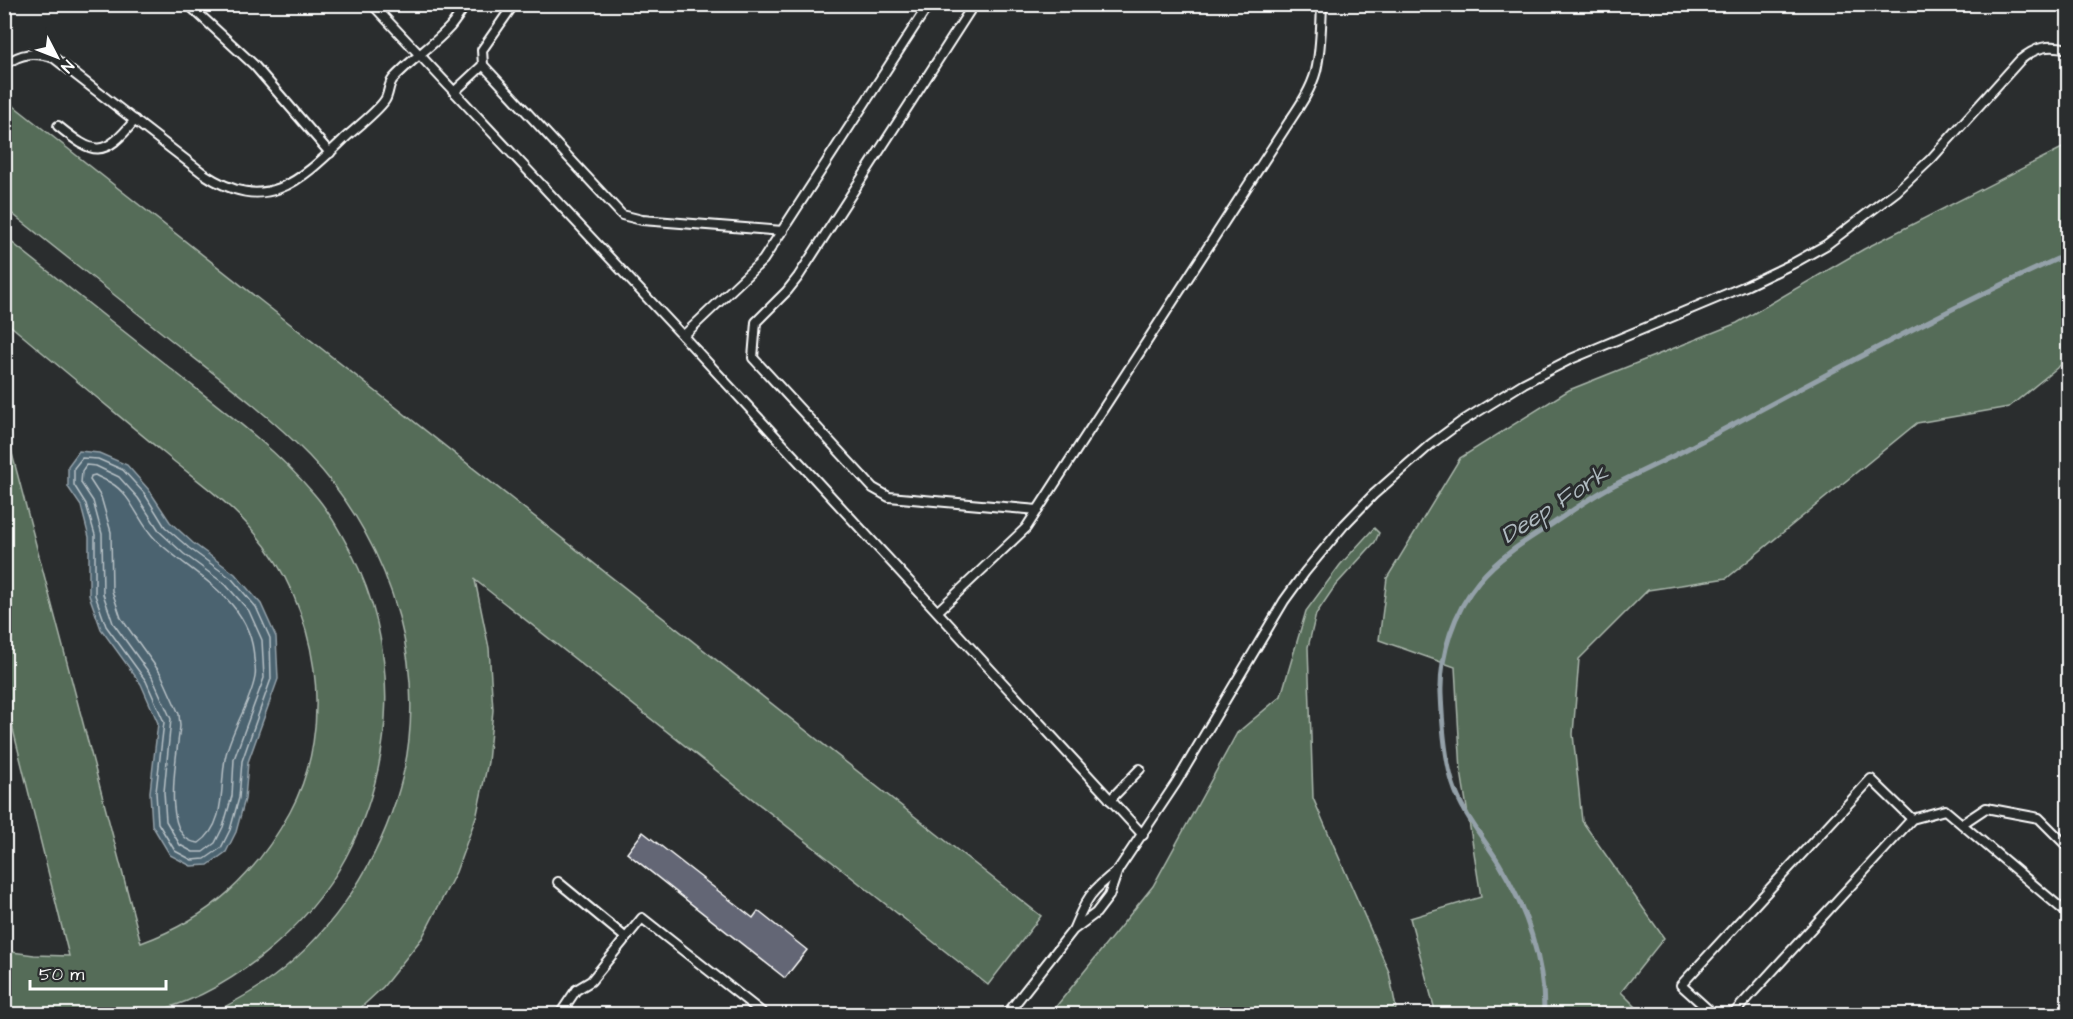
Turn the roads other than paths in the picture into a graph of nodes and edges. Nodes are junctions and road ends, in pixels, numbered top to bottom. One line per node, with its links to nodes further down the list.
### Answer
1 (188, 4): 15 (lane)
2 (372, 4): 9 (lane)
3 (466, 4): 9 (lane)
4 (514, 4): 11 (lane)
5 (929, 4): 16 (lane)
6 (974, 4): 18 (lane)
7 (1322, 4): 18 (lane)
8 (2068, 49): 24 (lane)
9 (420, 55): 12 (lane); 15 (lane)
10 (4, 65): 13 (lane)
11 (483, 66): 12 (lane); 16 (lane)
12 (454, 92): 17 (lane)
13 (135, 120): 14 (lane); 15 (lane)
14 (58, 126)
15 (330, 153)
16 (783, 231): 17 (lane)
17 (683, 336): 19 (lane)
18 (1038, 510): 19 (lane)
19 (938, 611): 21 (lane)
20 (1140, 769): 21 (lane)
21 (1110, 800): 24 (lane)
22 (1912, 819): 23 (lane); 34 (lane); 35 (lane)
23 (1962, 824): 25 (lane); 28 (lane)
24 (1143, 835): 26 (lane)
25 (2068, 847)
26 (1118, 870): 29 (lane); 29 (lane)
27 (558, 882): 30 (lane)
28 (2068, 914)
29 (1073, 930): 33 (lane)
30 (626, 938): 31 (lane); 32 (lane)
31 (560, 1014)
32 (764, 1014)
33 (1007, 1014)
34 (1713, 1014)
35 (1733, 1014)

